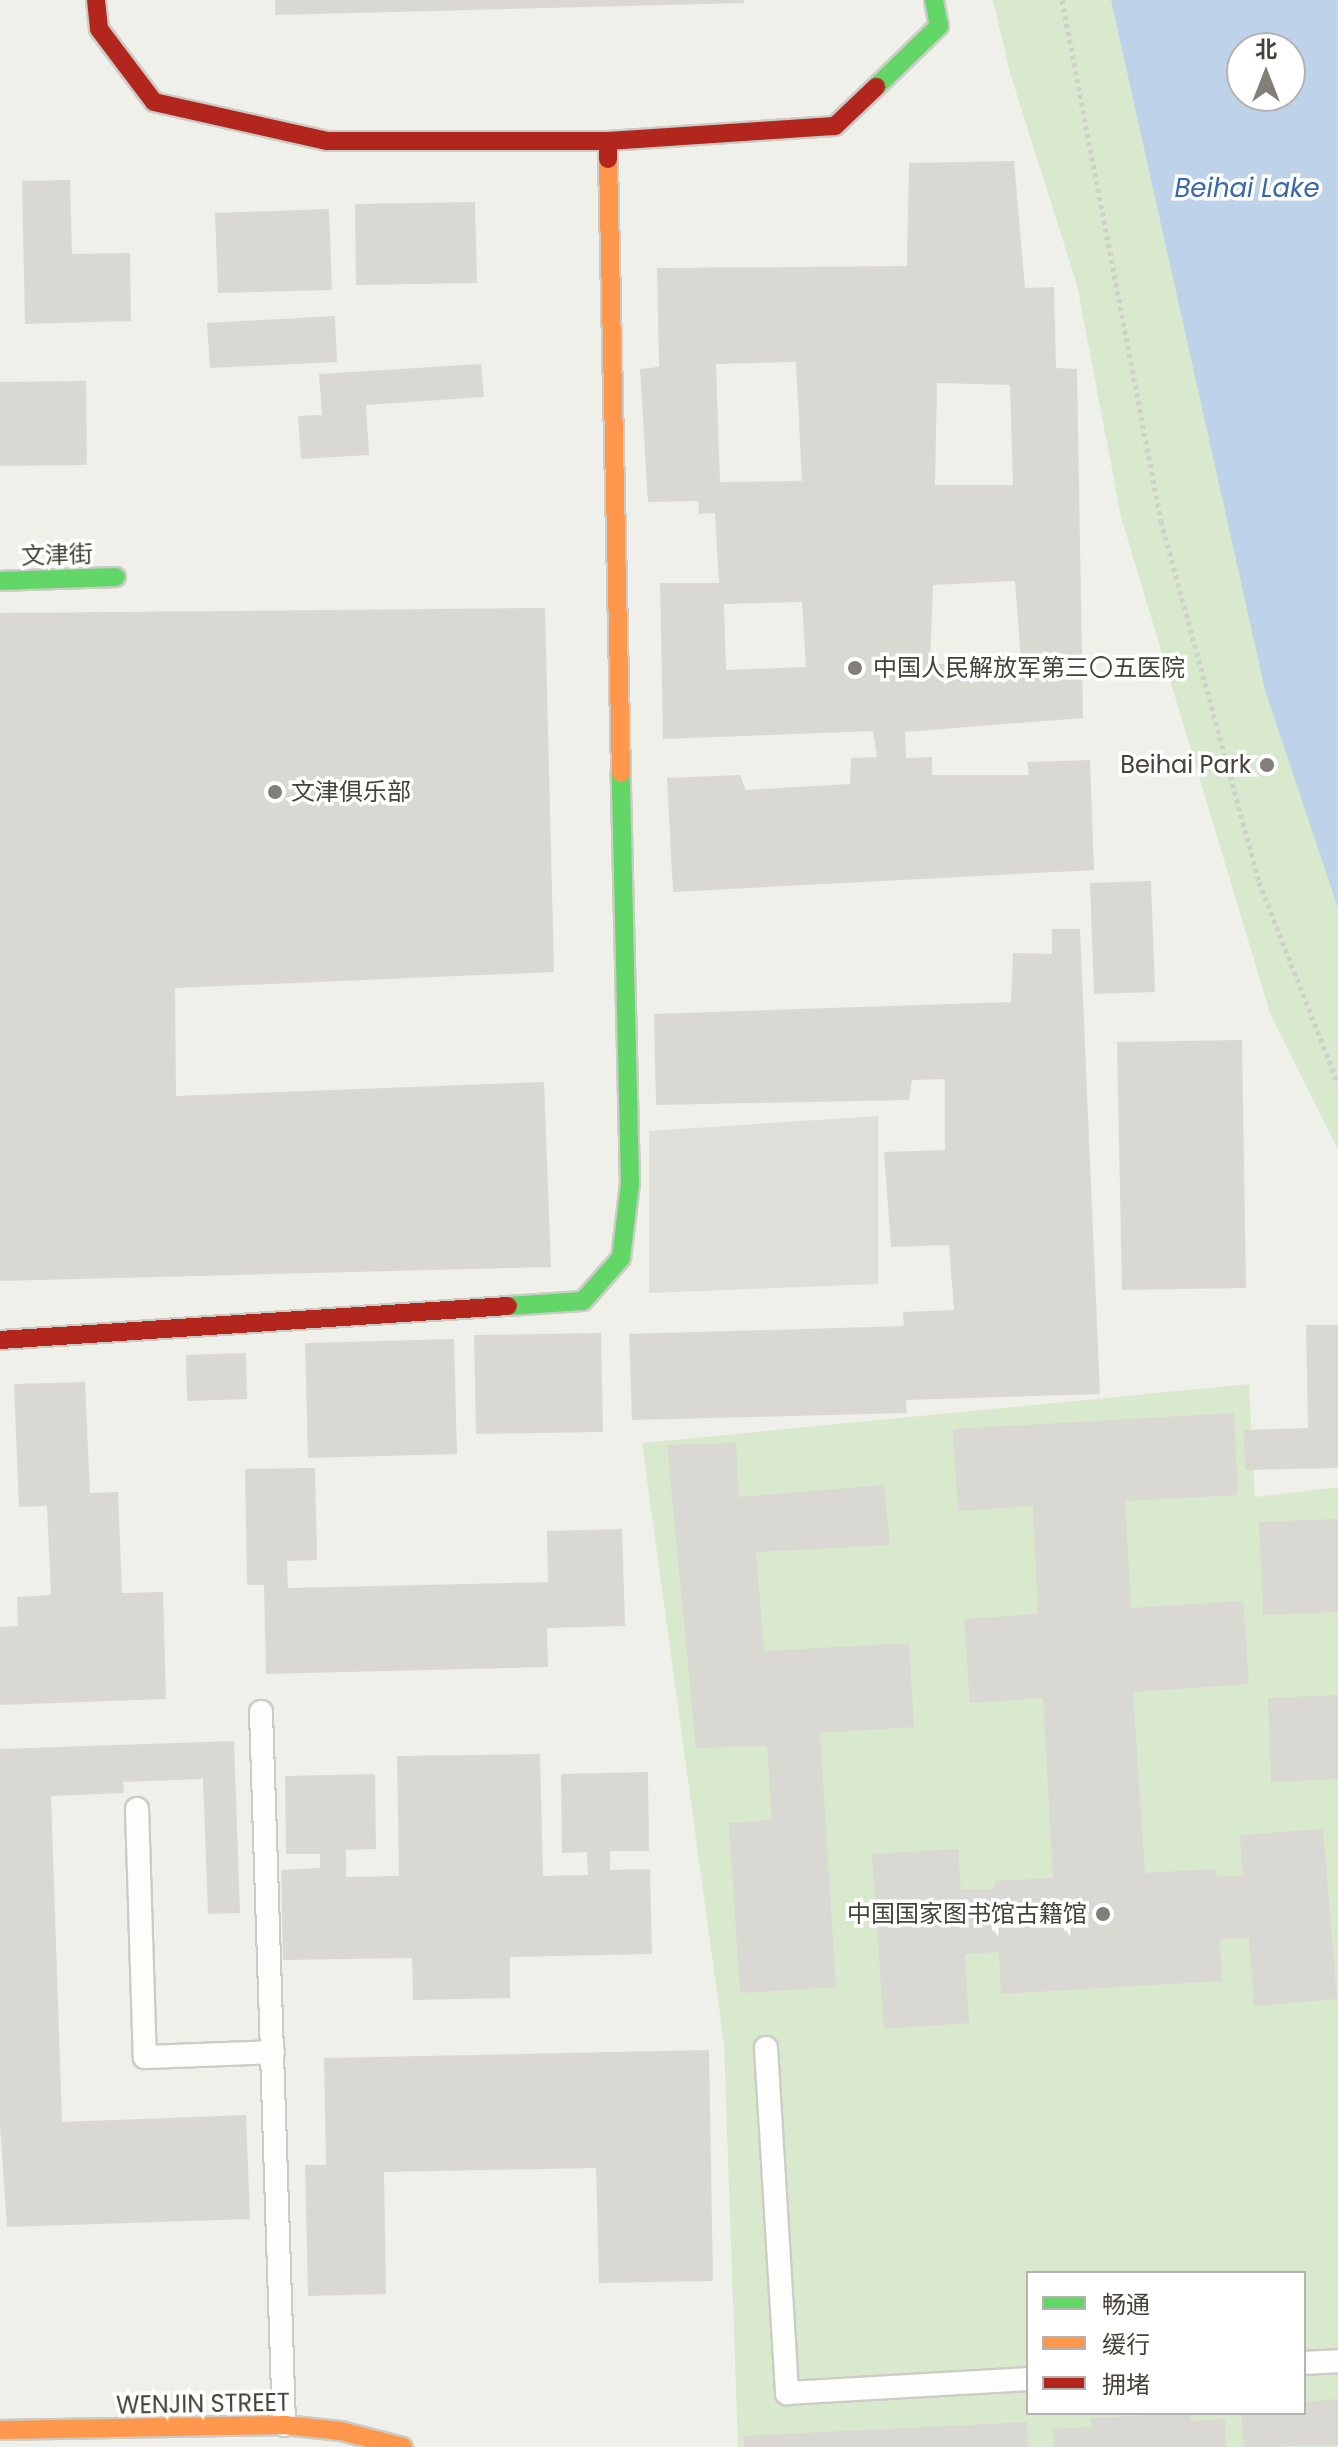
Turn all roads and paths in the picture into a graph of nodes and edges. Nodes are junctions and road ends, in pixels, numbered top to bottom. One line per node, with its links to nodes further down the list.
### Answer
1 (96, 0): 4 (street)
2 (934, 0): 4 (street)
3 (1062, 0): 7 (path)
4 (608, 141): 8 (street)
5 (116, 577): 6 (street, 文津街)
6 (0, 581)
7 (1338, 1084)
8 (0, 1340)
9 (261, 1712): 12 (lane)
10 (137, 1809): 12 (lane)
11 (766, 2048): 15 (lane)
12 (273, 2052): 16 (lane)
13 (1338, 2361): 14 (lane)
14 (1306, 2363)
15 (1026, 2379)
16 (284, 2425): 17 (street, WENJIN STREET); 18 (street, WENJIN STREET)
17 (0, 2430)
18 (403, 2447)

